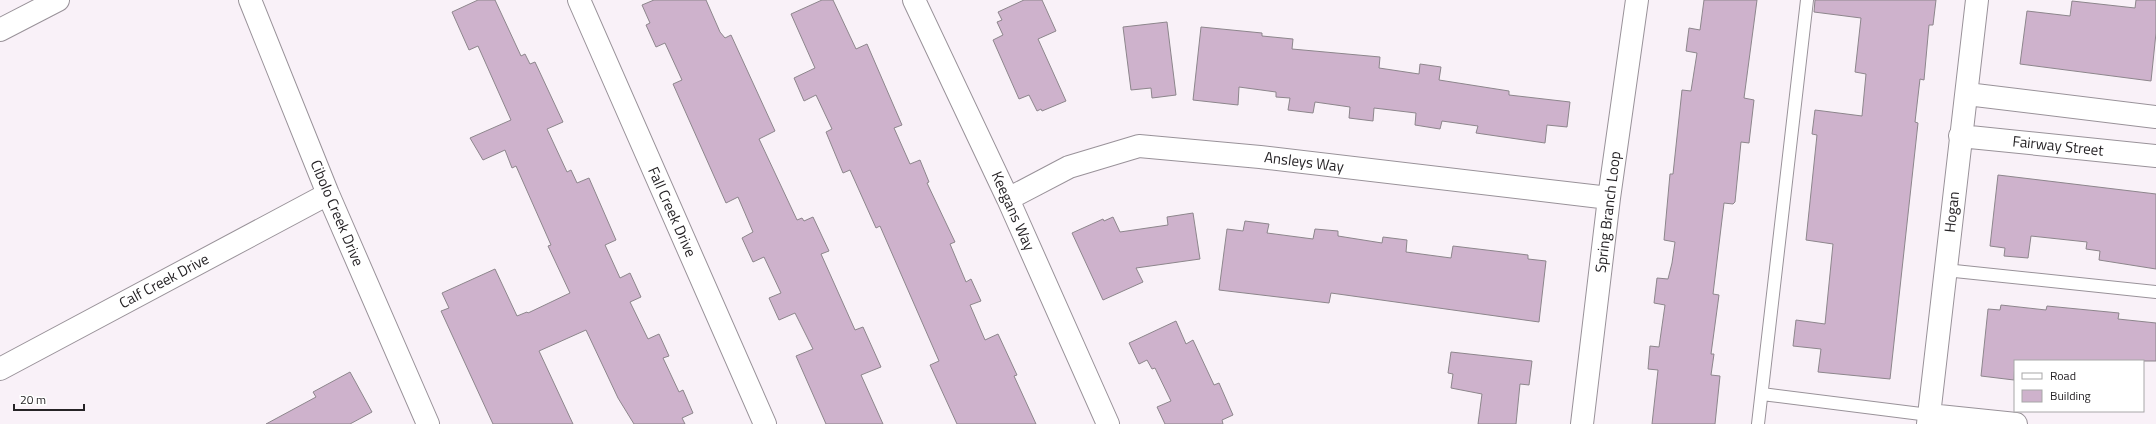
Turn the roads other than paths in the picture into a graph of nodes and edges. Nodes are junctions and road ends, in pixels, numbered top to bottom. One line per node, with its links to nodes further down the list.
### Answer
1 (58, 0): 8 (street)
2 (250, 0): 13 (street, Cibolo Creek Drive)
3 (579, 0): 22 (street, Fall Creek Drive)
4 (914, 0): 15 (street, Keegans Way)
5 (1636, 0): 14 (street, Spring Branch Loop)
6 (1807, 0): 19 (lane)
7 (1977, 0): 9 (street, Hogan)
8 (0, 30)
9 (1967, 94): 10 (street); 11 (street, Hogan)
10 (2156, 116)
11 (1960, 136): 12 (street, Fairway Street); 16 (street, Hogan)
12 (2156, 156)
13 (328, 194): 18 (street, Calf Creek Drive); 21 (street, Cibolo Creek Drive)
14 (1609, 198): 15 (street, Ansleys Way); 24 (street, Spring Branch Loop)
15 (1008, 199): 23 (street, Keegans Way)
16 (1945, 270): 17 (lane); 20 (street, Hogan)
17 (2156, 292)
18 (0, 368)
19 (1762, 394): 20 (lane); 25 (lane)
20 (1929, 419): 26 (street)
21 (428, 424)
22 (765, 424)
23 (1108, 424)
24 (1582, 424)
25 (1758, 424)
26 (2016, 424)

